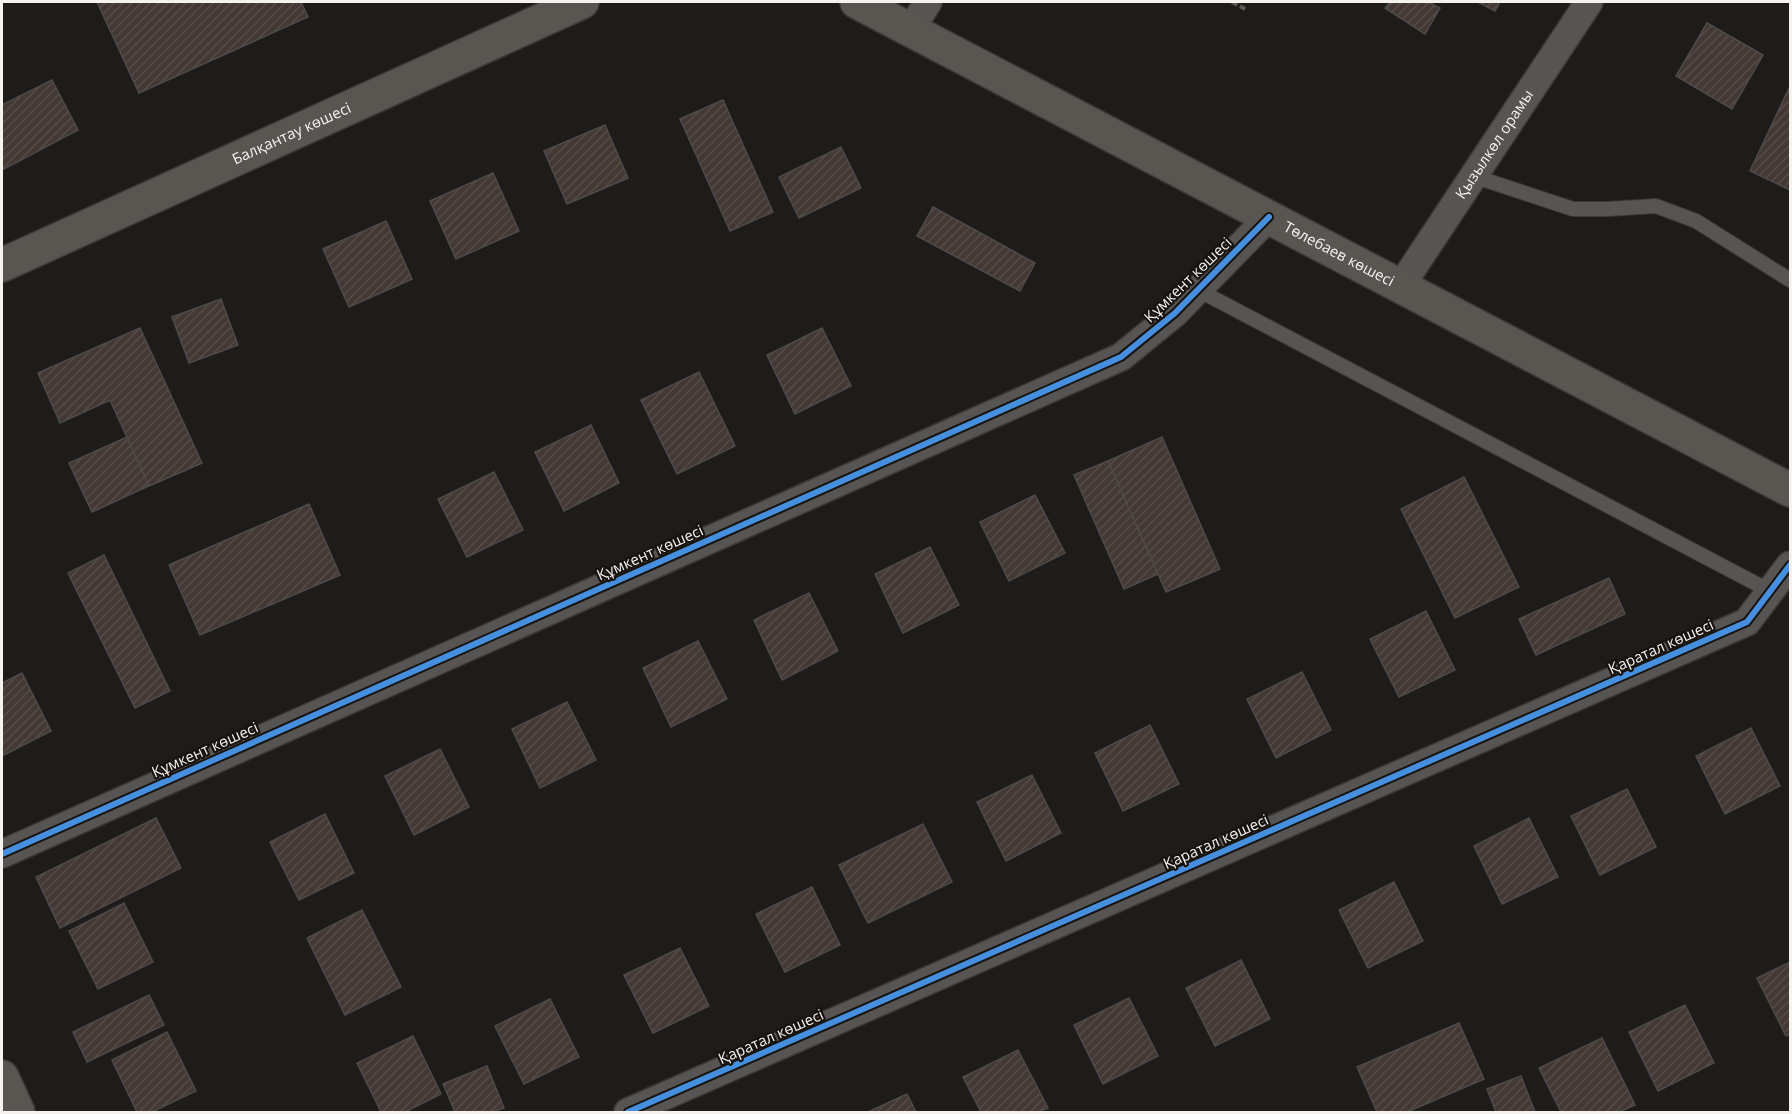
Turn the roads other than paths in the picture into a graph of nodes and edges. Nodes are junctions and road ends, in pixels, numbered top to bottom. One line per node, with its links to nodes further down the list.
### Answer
1 (582, 2): 8 (street, Балқантау көшесі)
2 (856, 2): 5 (street, Төлебаев көшесі)
3 (928, 2): 5 (street)
4 (1589, 2): 6 (street, Қызылкөл орамы)
5 (911, 29): 7 (street, Төлебаев көшесі)
6 (1473, 176): 9 (lane); 10 (street, Қызылкөл орамы)
7 (1269, 217): 10 (street, Төлебаев көшесі); 11 (street, Құмкент көшесі)
8 (2, 265)
9 (1791, 280)
10 (1400, 287): 12 (street, Төлебаев көшесі)
11 (1198, 290): 14 (lane); 15 (street, Құмкент көшесі)
12 (1791, 490)
13 (1791, 565): 14 (street, Қаратал көшесі)
14 (1770, 591): 18 (street, Қаратал көшесі)
15 (2, 854)
16 (2, 1077): 17 (street)
17 (18, 1113)
18 (628, 1113)

